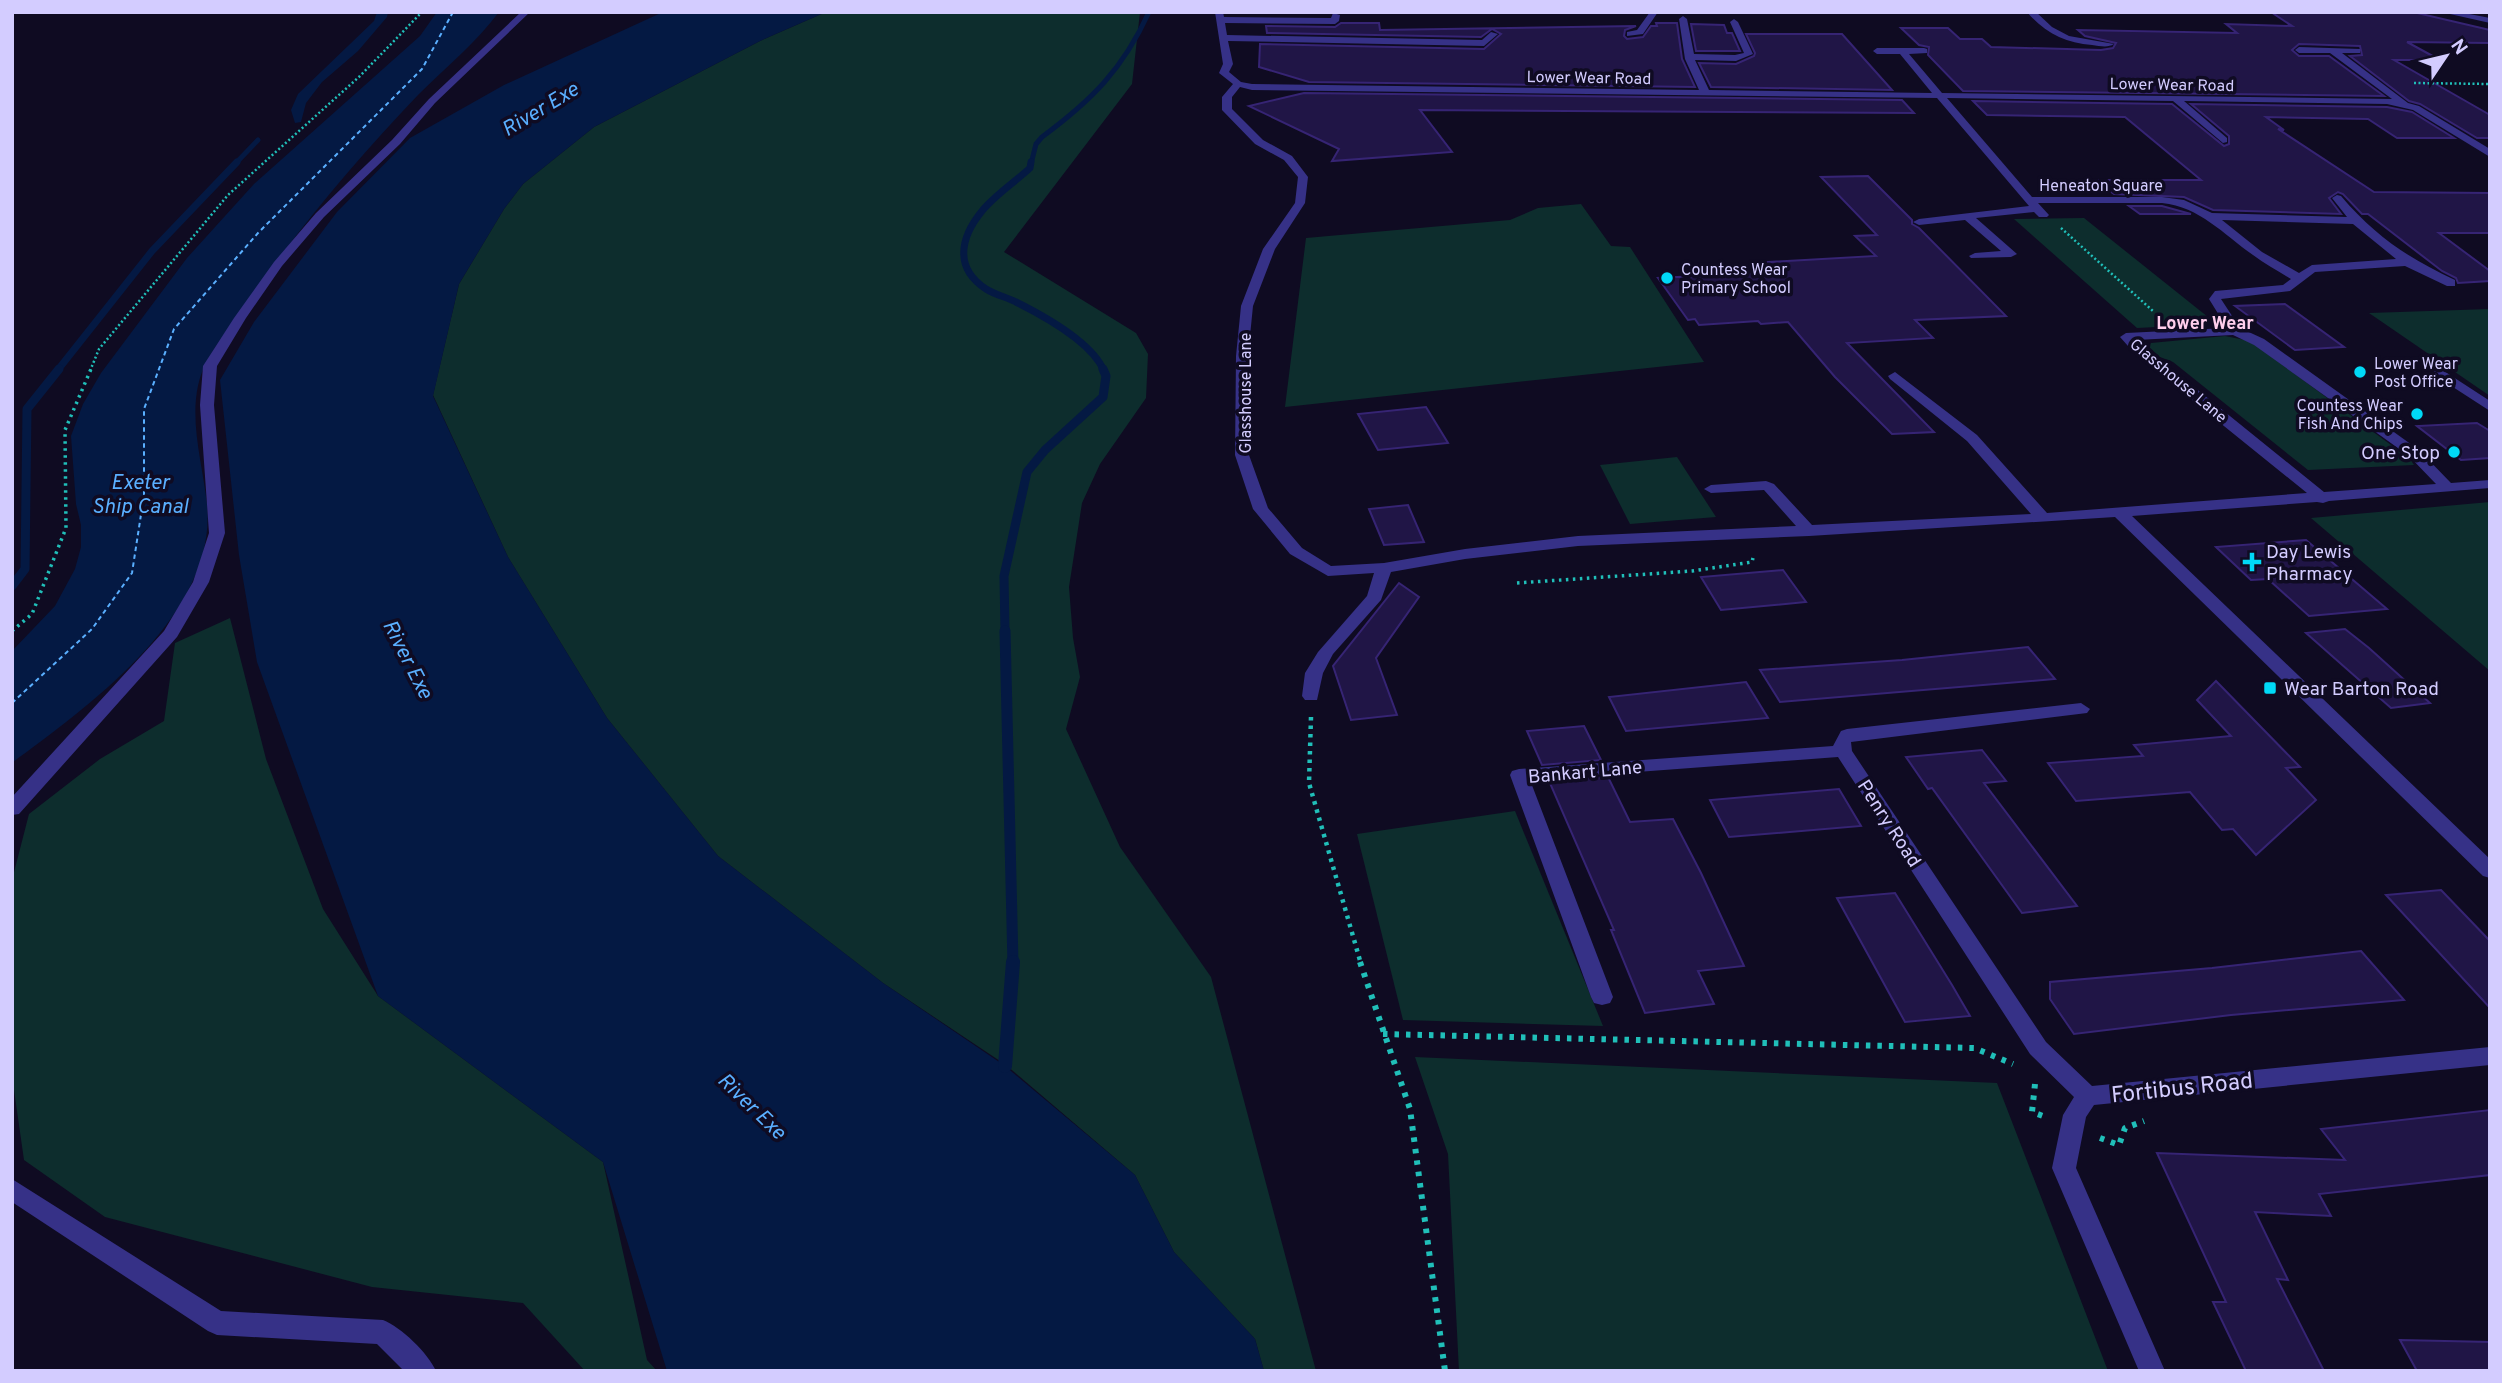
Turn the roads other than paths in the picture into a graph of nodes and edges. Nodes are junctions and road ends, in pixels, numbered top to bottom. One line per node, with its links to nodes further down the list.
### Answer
1 (526, 12): 55 (street)
2 (1654, 12): 13 (street)
3 (2031, 12): 15 (street)
4 (2445, 12): 10 (street)
5 (2477, 12): 7 (street)
6 (1336, 15): 8 (street)
7 (2490, 15)
8 (1220, 16): 14 (street)
9 (1683, 19): 22 (street)
10 (2490, 21)
11 (1734, 22): 22 (street)
12 (1494, 34): 14 (street)
13 (1630, 34)
14 (1222, 38): 23 (street)
15 (2110, 44)
16 (2299, 50): 20 (street)
17 (1877, 51): 18 (street)
18 (1902, 51): 19 (street); 25 (street)
19 (1924, 51)
20 (2333, 51): 21 (street); 27 (street, Lower Wear Road)
21 (2357, 51)
22 (1690, 57): 24 (street)
23 (1238, 84): 24 (street, Lower Wear Road); 51 (street, Glasshouse Lane)
24 (1706, 94): 25 (street, Lower Wear Road)
25 (1939, 96): 26 (street, Lower Wear Road); 31 (street)
26 (2177, 100): 27 (street, Lower Wear Road); 28 (street)
27 (2404, 104): 29 (street, Lower Wear Road)
28 (2223, 139)
29 (2490, 154)
30 (2337, 198): 34 (street)
31 (2036, 208): 32 (street, Heneaton Square); 33 (street, Heneaton Square)
32 (2210, 216): 34 (street, Heneaton Square); 38 (street, Heneaton Square)
33 (1968, 217): 35 (street, Heneaton Square); 36 (street)
34 (2356, 221): 37 (street)
35 (1919, 222)
36 (1975, 256)
37 (2407, 262): 38 (street); 39 (street)
38 (2298, 278): 40 (street)
39 (2451, 283)
40 (2235, 331): 45 (street); 47 (street, Glasshouse Lane)
41 (2427, 364): 43 (street)
42 (1895, 376): 49 (street)
43 (2490, 407)
44 (2490, 484): 45 (street, Glasshouse Lane)
45 (2446, 486): 47 (street, Glasshouse Lane)
46 (1712, 489): 50 (street)
47 (2323, 499): 48 (street, Glasshouse Lane)
48 (2120, 513): 49 (street, Glasshouse Lane); 56 (street)
49 (2043, 518): 50 (street, Glasshouse Lane)
50 (1809, 531): 51 (street, Glasshouse Lane)
51 (1384, 568): 52 (street)
52 (1311, 696)
53 (2081, 709): 54 (street)
54 (1843, 751): 57 (street, Bankart Lane); 59 (street, Penry Road)
55 (12, 809)
56 (2490, 871)
57 (1602, 997)
58 (2490, 1056): 59 (street, Fortibus Road)
59 (2087, 1096): 62 (street, Fortibus Road)
60 (12, 1189): 61 (street)
61 (423, 1371)
62 (2152, 1371)

